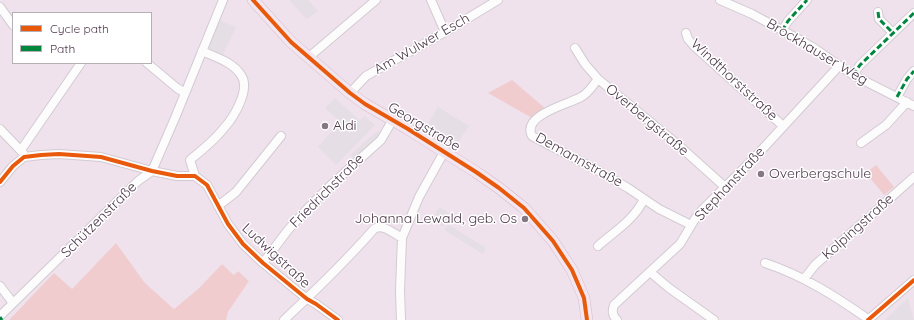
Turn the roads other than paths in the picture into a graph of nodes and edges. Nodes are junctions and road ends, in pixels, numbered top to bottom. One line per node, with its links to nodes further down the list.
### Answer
1 (223, 0): 17 (street)
2 (253, 0): 18 (main road, Georgstraße)
3 (376, 0): 18 (street)
4 (431, 0): 13 (street)
5 (720, 0): 12 (street, Brockhauser Weg)
6 (807, 0): 12 (street)
7 (494, 1): 13 (street, Am Wulwer Esch)
8 (0, 7): 11 (street)
9 (878, 12): 15 (street)
10 (914, 13): 15 (street)
11 (12, 24)
12 (782, 31): 21 (street, Brockhauser Weg)
13 (445, 32): 26 (street, Am Wulwer Esch)
14 (686, 33): 30 (street, Windthorststraße)
15 (893, 33): 23 (street)
16 (575, 48): 24 (street, Overbergstraße)
17 (202, 51): 25 (street); 37 (street)
18 (309, 57): 26 (main road, Georgstraße)
19 (80, 64): 35 (street)
20 (148, 64): 25 (street)
21 (839, 66): 23 (street, Brockhauser Weg); 30 (street, Stephanstraße)
22 (914, 71): 27 (street)
23 (853, 75): 27 (street, Brockhauser Weg)
24 (598, 79): 40 (street, Overbergstraße); 41 (street, Demannstraße)
25 (185, 92): 36 (street)
26 (350, 93): 29 (main road, Georgstraße)
27 (897, 97): 28 (street, Brockhauser Weg)
28 (910, 104): 33 (street)
29 (392, 121): 34 (main road, Georgstraße); 46 (street, Friedrichstraße)
30 (783, 126): 40 (street, Stephanstraße)
31 (0, 128): 35 (street)
32 (281, 136): 42 (street)
33 (861, 143)
34 (444, 152): 44 (street); 54 (main road, Georgstraße)
35 (22, 154): 36 (street); 39 (street)
36 (152, 171): 37 (street); 53 (street, Schützenstraße)
37 (195, 176): 42 (street, Ludwigstraße)
38 (914, 177): 49 (street, Kolpingstraße)
39 (0, 182)
40 (724, 187): 43 (street, Stephanstraße)
41 (644, 199): 43 (street, Demannstraße); 45 (street)
42 (218, 206): 46 (street, Ludwigstraße)
43 (691, 225): 48 (street, Stephanstraße)
44 (402, 238): 52 (street); 58 (street)
45 (598, 246)
46 (263, 263): 52 (street, Ludwigstraße)
47 (765, 263): 49 (street)
48 (650, 272): 61 (street, Stephanstraße); 62 (street)
49 (804, 279): 63 (street)
50 (914, 280): 63 (street)
51 (0, 286): 53 (street)
52 (306, 299): 56 (street); 57 (street, Ludwigstraße)
53 (13, 303): 55 (street, Schützenstraße)
54 (586, 307): 59 (main road); 60 (main road)
55 (0, 316)
56 (284, 320)
57 (338, 320)
58 (401, 320)
59 (587, 320)
60 (591, 320)
61 (617, 320)
62 (714, 320)
63 (868, 320)

